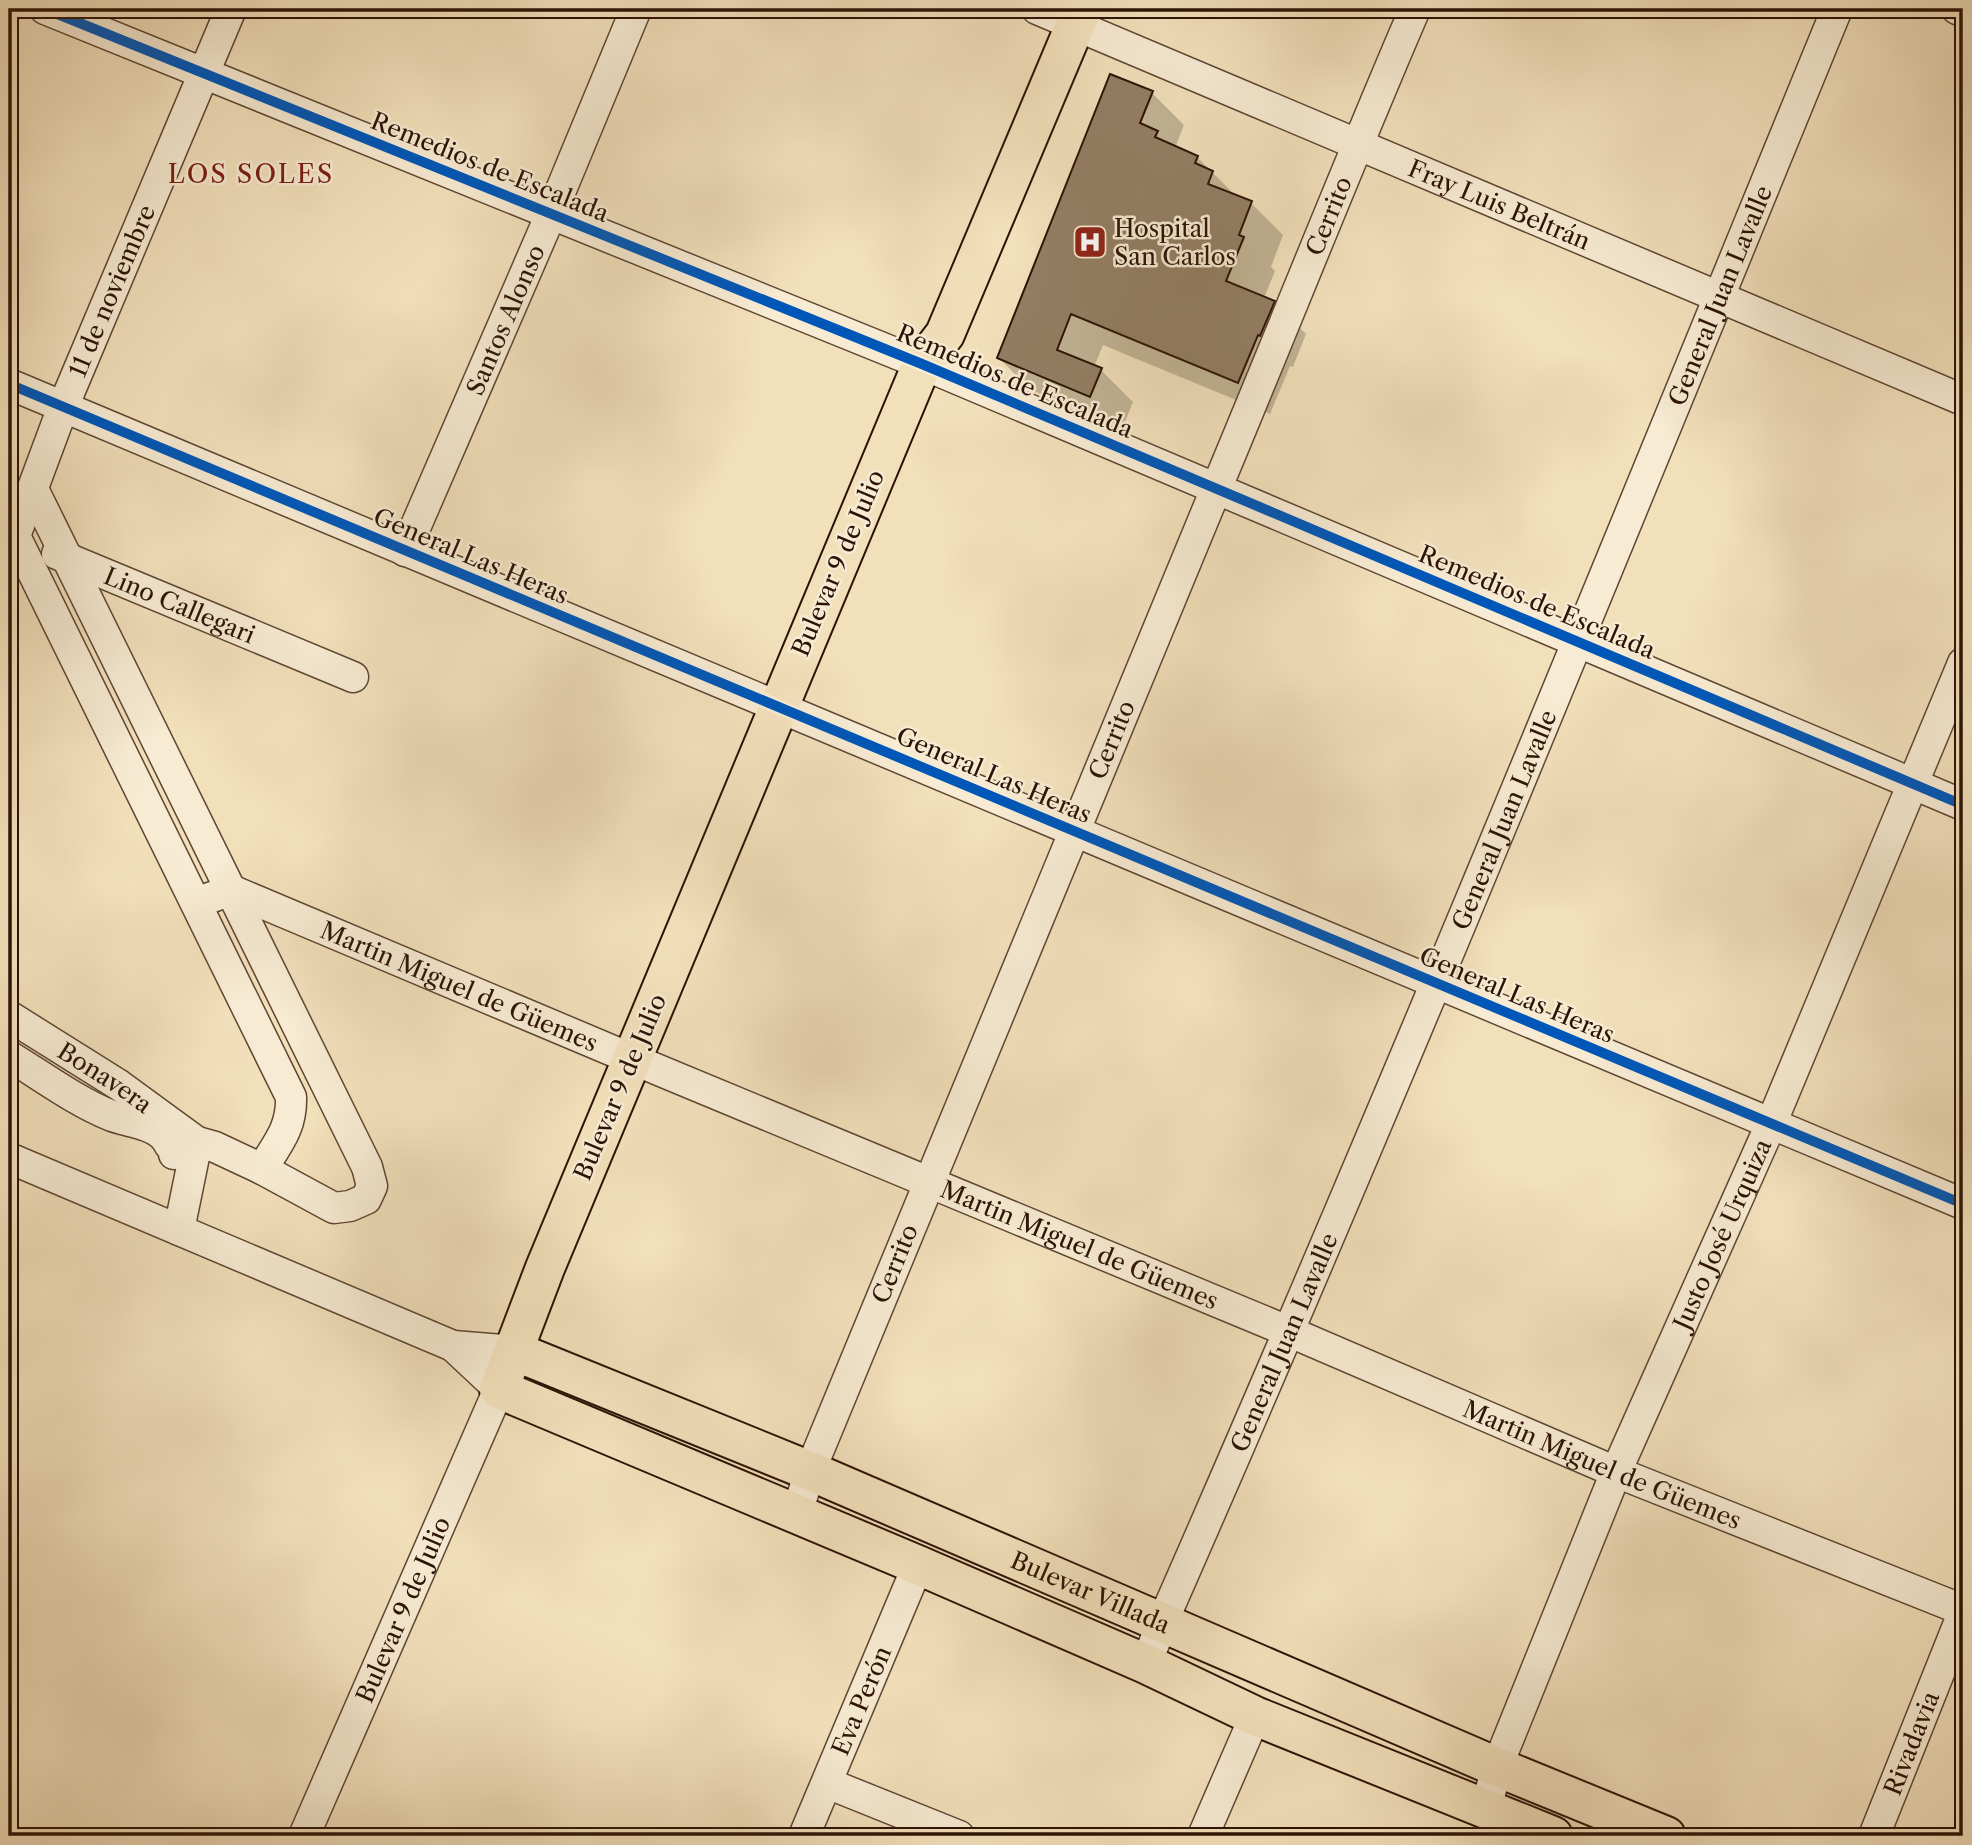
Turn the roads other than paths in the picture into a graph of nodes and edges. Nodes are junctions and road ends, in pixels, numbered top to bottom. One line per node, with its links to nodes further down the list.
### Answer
1 (45, 9): 9 (street, Remedios de Escalada)
2 (231, 9): 9 (street, 11 de noviembre)
3 (636, 9): 11 (street, Santos Alonso)
4 (1415, 9): 10 (street, Cerrito)
5 (1837, 9): 12 (street, General Juan Lavalle)
6 (1957, 9): 7 (street)
7 (1963, 11)
8 (1061, 13): 10 (street, Fray Luis Beltrán); 13 (main road, Bulevar 9 de Julio)
9 (203, 74): 11 (street, Remedios de Escalada); 16 (street, 11 de noviembre)
10 (1357, 144): 12 (street, Fray Luis Beltrán); 18 (street, Cerrito)
11 (551, 214): 13 (street, Remedios de Escalada); 20 (street, Santos Alonso)
12 (1719, 297): 15 (street, Fray Luis Beltrán); 22 (street, General Juan Lavalle)
13 (922, 364): 18 (street, Remedios de Escalada); 25 (main road, Bulevar 9 de Julio)
14 (9, 384): 16 (street, General Las Heras)
15 (1963, 400)
16 (63, 407): 17 (street, 11 de noviembre); 20 (street, General Las Heras)
17 (33, 489): 19 (street, 11 de noviembre); 21 (street)
18 (1216, 489): 22 (street, Remedios de Escalada); 28 (street, Cerrito)
19 (12, 535): 21 (street, Lino Callegari); 30 (street)
20 (405, 551): 25 (street, General Las Heras)
21 (66, 558): 24 (street, Lino Callegari); 29 (street)
22 (1578, 642): 26 (street, Remedios de Escalada); 31 (street, General Juan Lavalle)
23 (1963, 663): 26 (street, Justo José Urquiza)
24 (353, 677)
25 (778, 707): 28 (street, General Las Heras); 34 (main road, Bulevar 9 de Julio)
26 (1913, 785): 27 (street, Remedios de Escalada); 35 (street, Justo José Urquiza)
27 (1963, 805)
28 (1072, 831): 31 (street, General Las Heras); 39 (street, Cerrito)
29 (231, 890): 30 (street); 34 (street, Martin Miguel de Güemes); 38 (street)
30 (196, 903): 38 (street)
31 (1434, 983): 35 (street, General Las Heras); 42 (street, General Juan Lavalle)
32 (9, 1016): 36 (street, Bonavera)
33 (9, 1056): 36 (street)
34 (632, 1059): 39 (street, Martin Miguel de Güemes); 44 (main road, Bulevar 9 de Julio)
35 (1771, 1124): 40 (street, General Las Heras); 47 (street, Justo José Urquiza)
36 (185, 1148): 38 (street); 41 (street)
37 (9, 1158): 41 (street)
38 (261, 1168)
39 (927, 1182): 42 (street, Martin Miguel de Güemes); 46 (street, Cerrito)
40 (1963, 1204)
41 (170, 1226): 43 (street)
42 (1290, 1332): 47 (street, Martin Miguel de Güemes); 51 (street, General Juan Lavalle)
43 (453, 1346): 44 (street); 45 (street)
44 (514, 1351): 45 (main road, Bulevar 9 de Julio); 46 (main road, Bulevar Villada)
45 (499, 1389): 48 (main road, Bulevar Villada); 57 (street, Bulevar 9 de Julio)
46 (810, 1471): 48 (street, Cerrito); 51 (main road, Bulevar Villada)
47 (1616, 1472): 50 (street, Martin Miguel de Güemes); 54 (street, Justo José Urquiza)
48 (797, 1513): 49 (main road, Bulevar Villada)
49 (918, 1564): 52 (main road, Bulevar Villada); 55 (street, Eva Perón)
50 (1963, 1612): 63 (street, Rivadavia)
51 (1162, 1623): 52 (street, General Juan Lavalle); 54 (main road, Bulevar Villada)
52 (1146, 1664): 53 (main road, Bulevar Villada)
53 (1255, 1716): 56 (main road, Bulevar Villada); 60 (street)
54 (1497, 1767): 56 (street, Justo José Urquiza); 62 (main road, Bulevar Villada)
55 (827, 1783): 58 (street, Eva Perón); 59 (street)
56 (1486, 1808): 61 (main road, Bulevar Villada)
57 (304, 1836)
58 (804, 1836)
59 (959, 1836)
60 (1203, 1836)
61 (1553, 1836)
62 (1666, 1836)
63 (1874, 1836)

